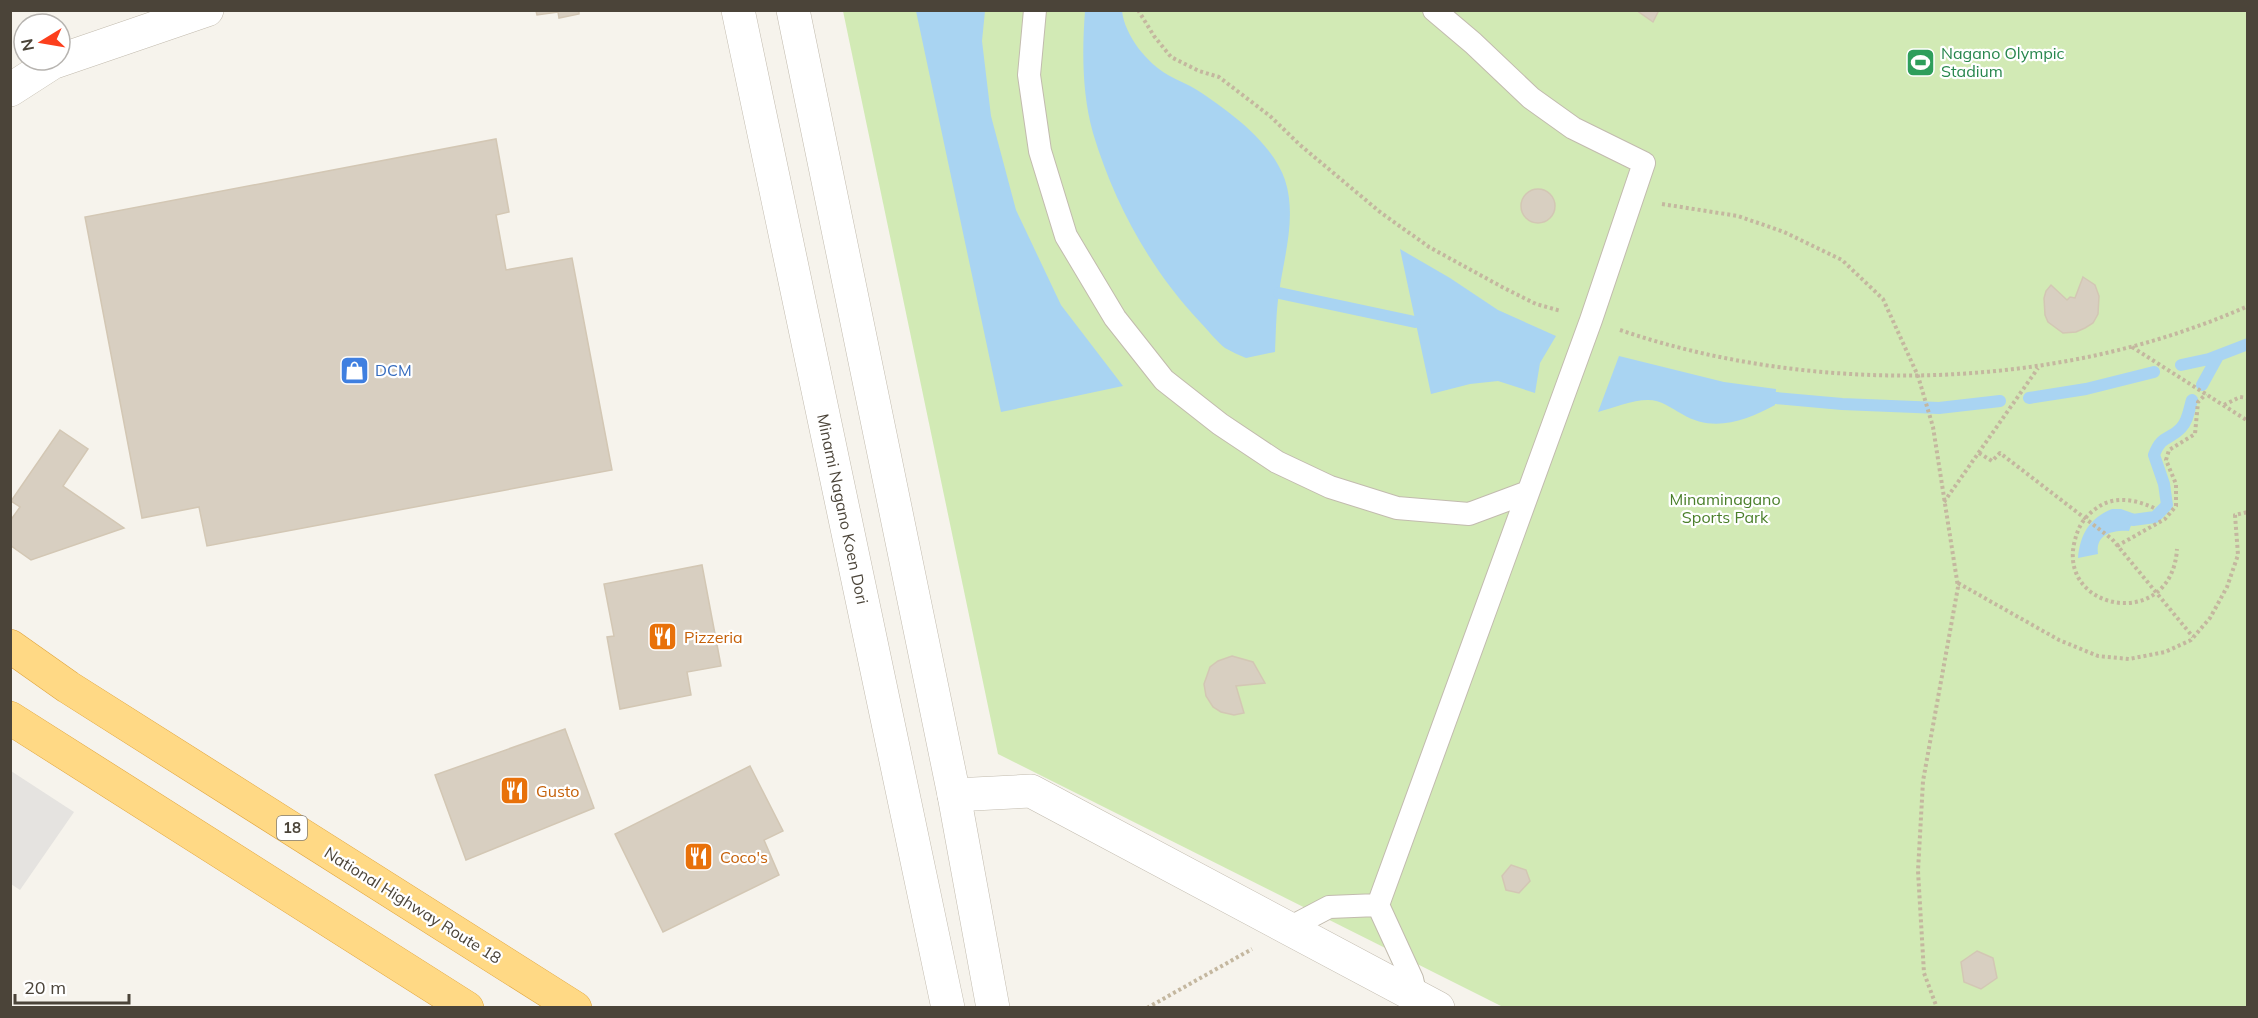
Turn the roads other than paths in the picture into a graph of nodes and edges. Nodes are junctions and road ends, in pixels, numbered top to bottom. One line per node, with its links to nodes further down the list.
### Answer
1 (207, 10): 6 (street)
2 (738, 10): 16 (street, Minami Nagano Koen Dori)
3 (793, 10): 10 (street)
4 (1035, 10): 7 (lane)
5 (1434, 10): 7 (lane)
6 (10, 90)
7 (1528, 492): 11 (lane)
8 (10, 646): 15 (highway, National Highway Route 18 / 18)
9 (10, 718): 14 (highway)
10 (954, 795): 12 (street); 17 (street)
11 (1378, 904): 12 (lane); 13 (lane)
12 (1289, 928): 13 (street)
13 (1427, 1002)
14 (467, 1008)
15 (575, 1008)
16 (948, 1008)
17 (993, 1008)

